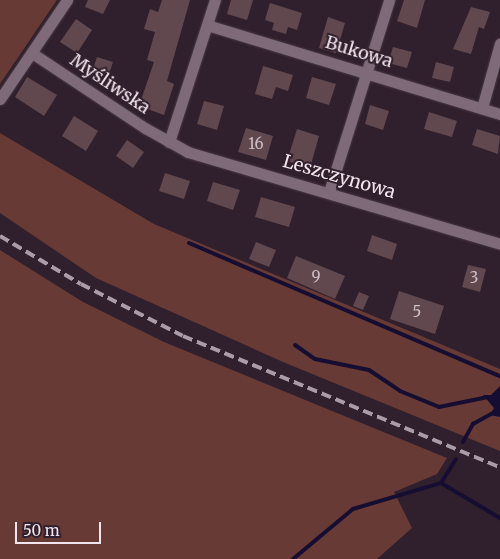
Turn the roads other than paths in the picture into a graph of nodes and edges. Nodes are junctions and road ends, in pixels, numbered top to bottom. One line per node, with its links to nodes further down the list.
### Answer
1 (67, 0): 6 (street)
2 (215, 0): 4 (street)
3 (389, 0): 7 (street)
4 (207, 25): 7 (street, Bukowa); 11 (street)
5 (500, 43): 9 (street)
6 (32, 53): 8 (street); 11 (street, Myśliwska)
7 (366, 73): 9 (street, Bukowa); 12 (street)
8 (0, 99)
9 (482, 108): 10 (street, Bukowa)
10 (500, 114)
11 (169, 142): 12 (street, Leszczynowa)
12 (330, 192): 13 (street, Leszczynowa)
13 (500, 244)

